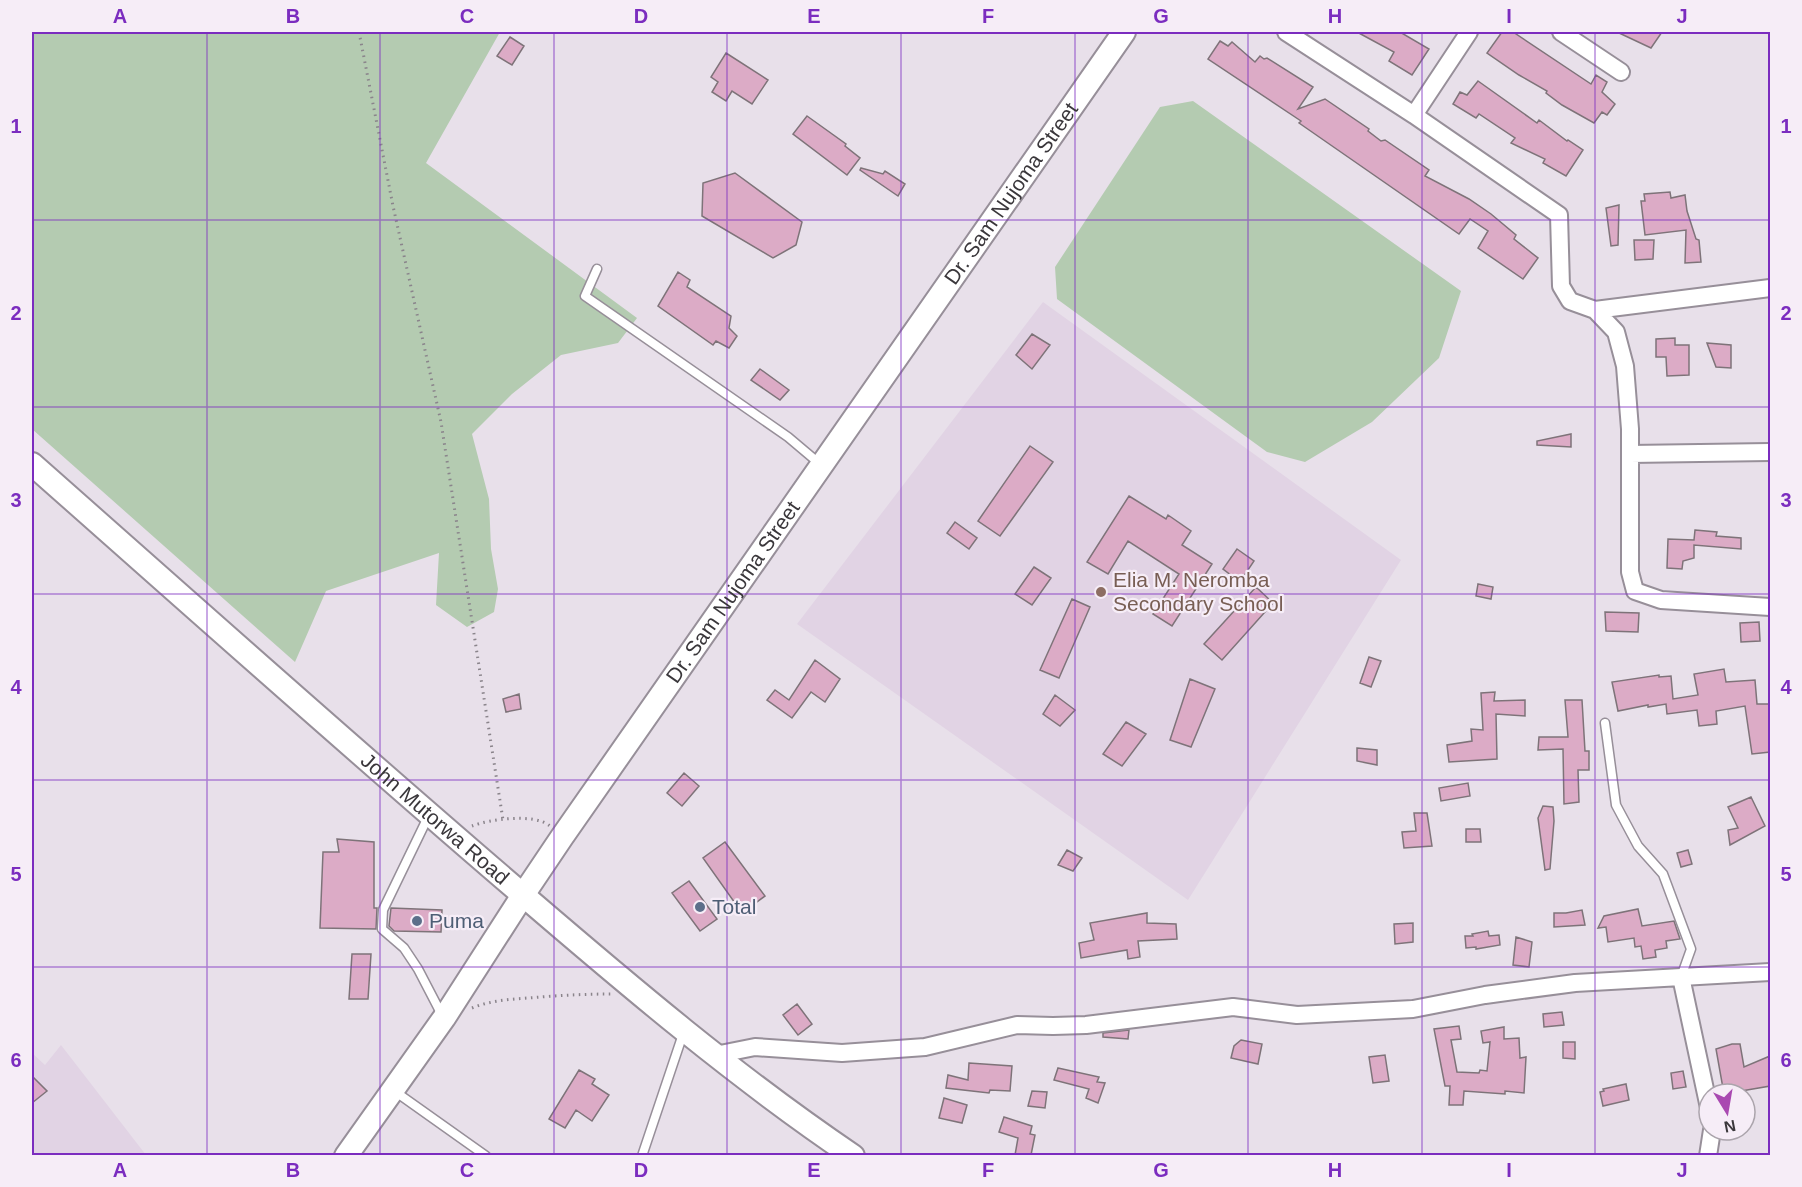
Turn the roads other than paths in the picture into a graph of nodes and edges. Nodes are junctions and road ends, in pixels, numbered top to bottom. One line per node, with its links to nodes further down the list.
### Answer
1 (1124, 32): 13 (street, Dr. Sam Nujoma Street)
2 (1286, 32): 6 (street)
3 (1468, 32): 6 (street)
4 (1562, 32): 5 (street)
5 (1621, 72)
6 (1414, 116): 9 (street)
7 (597, 269): 13 (lane)
8 (1770, 288): 9 (street)
9 (1595, 310): 11 (street)
10 (1770, 452): 11 (street)
11 (1630, 454): 14 (street)
12 (32, 464): 16 (street, John Mutorwa Road)
13 (823, 466): 17 (street, Dr. Sam Nujoma Street)
14 (1770, 607)
15 (1605, 723): 19 (lane)
16 (429, 815): 17 (street, John Mutorwa Road); 20 (lane)
17 (523, 895): 20 (street, Dr. Sam Nujoma Street); 21 (street, John Mutorwa Road)
18 (1770, 972): 19 (street)
19 (1681, 977): 22 (street); 23 (street)
20 (444, 1018): 24 (street, Dr. Sam Nujoma Street)
21 (685, 1030): 22 (street, John Mutorwa Road); 27 (lane)
22 (716, 1055): 28 (street, John Mutorwa Road)
23 (1703, 1082)
24 (392, 1090): 25 (street, Dr. Sam Nujoma Street); 26 (lane)
25 (346, 1155)
26 (486, 1155)
27 (642, 1155)
28 (853, 1155)

